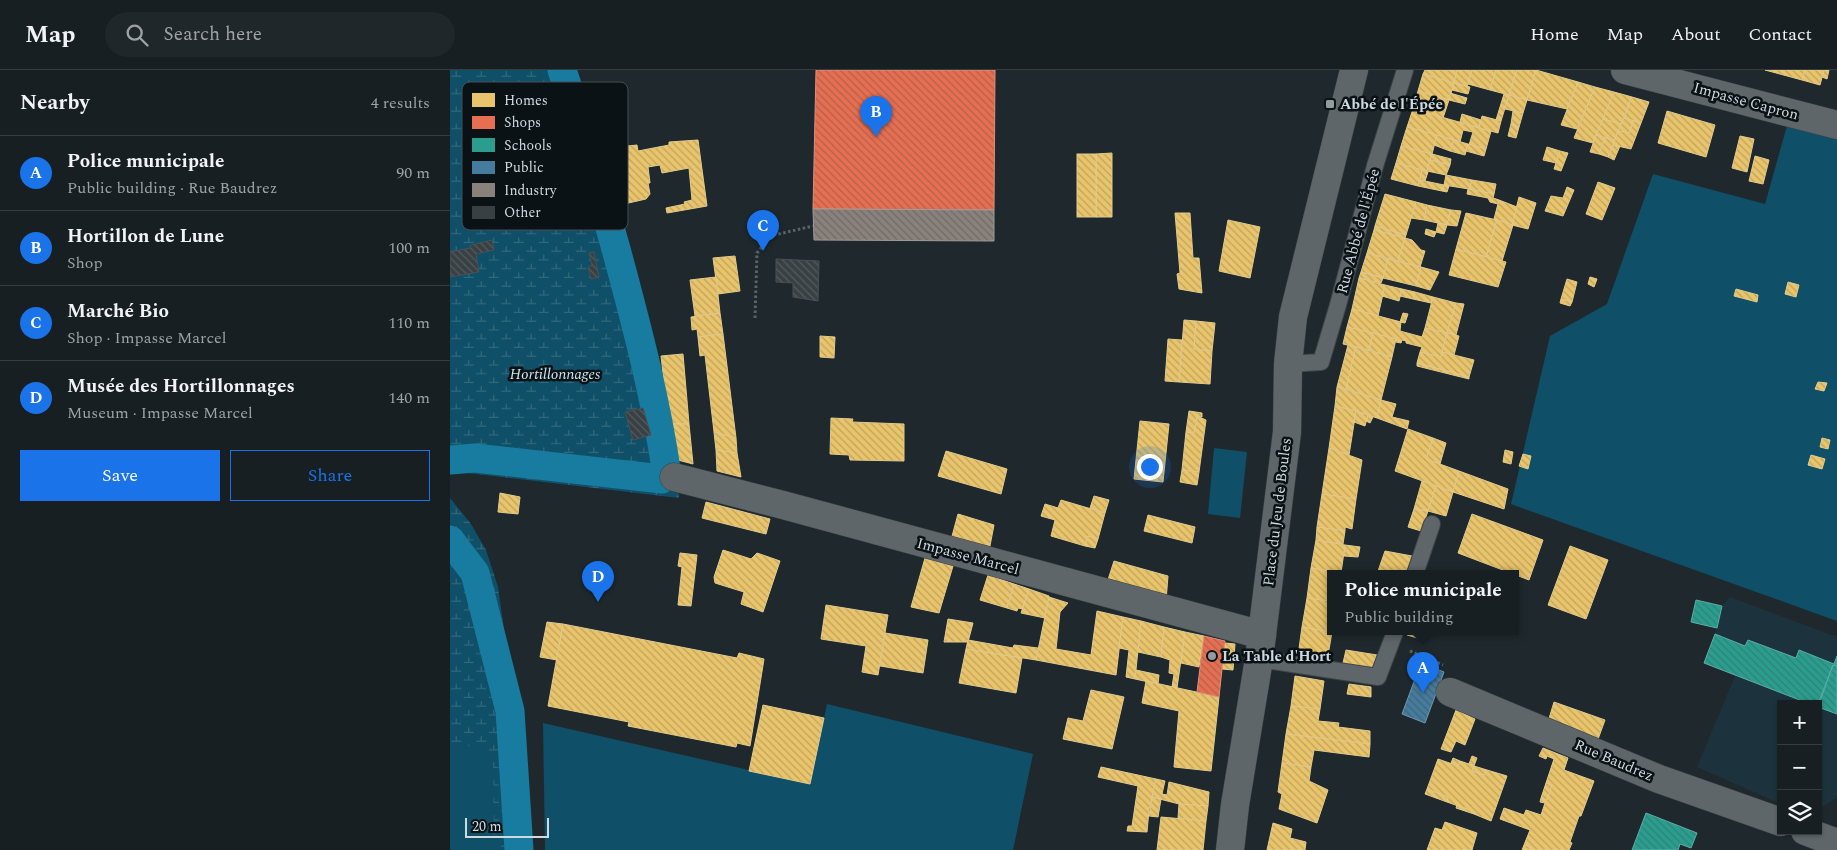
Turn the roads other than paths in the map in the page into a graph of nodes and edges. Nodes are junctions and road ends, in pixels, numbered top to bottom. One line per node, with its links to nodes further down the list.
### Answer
1 (1354, 70): 5 (street, Place du Jeu de Boules)
2 (1405, 70): 5 (lane, Rue Abbé de l'Épée)
3 (1625, 70): 4 (street, Impasse Capron)
4 (1837, 125)
5 (1288, 364): 10 (street, Place du Jeu de Boules)
6 (674, 478): 10 (street, Impasse Marcel)
7 (1432, 524): 8 (lane)
8 (1416, 570)
9 (1393, 637): 10 (lane)
10 (1261, 647): 15 (street, Place du Jeu de Boules)
11 (1450, 692): 12 (street, Rue Baudrez)
12 (1777, 821)
13 (1816, 835): 14 (street)
14 (1837, 843)
15 (1230, 850)

